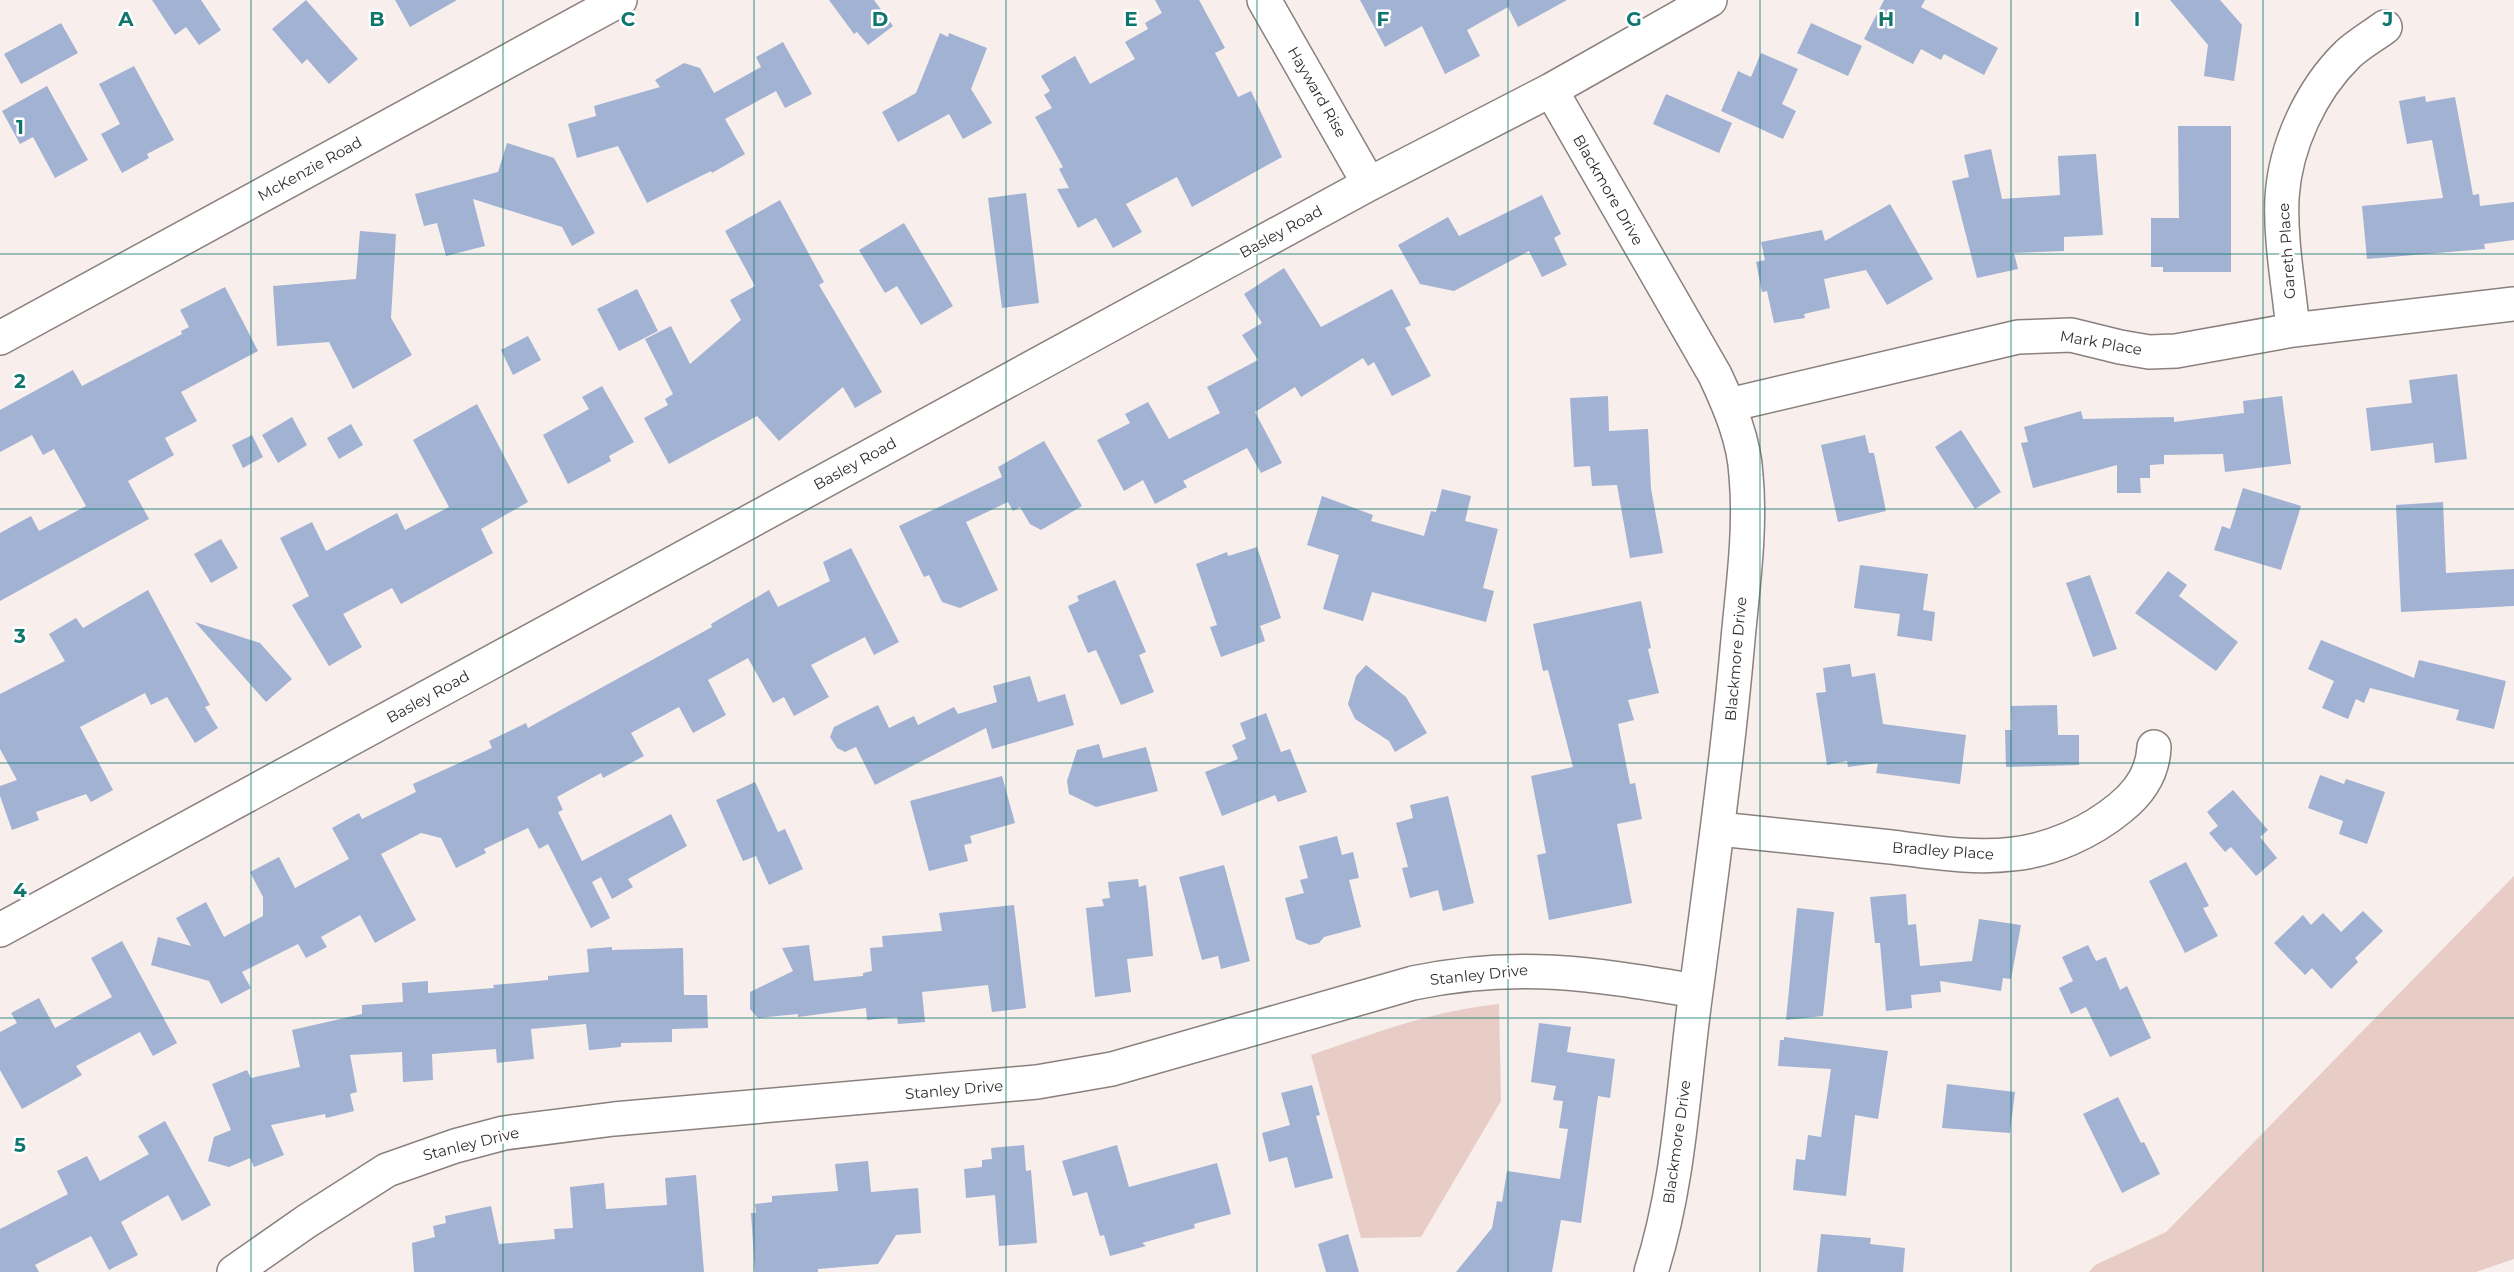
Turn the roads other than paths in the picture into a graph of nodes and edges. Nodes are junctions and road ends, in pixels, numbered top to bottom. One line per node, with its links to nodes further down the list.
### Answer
1 (620, 0): 9 (street, McKenzie Road)
2 (1264, 0): 6 (street, Hayward Rise)
3 (1710, 0): 5 (street, Basley Road)
4 (2385, 27): 8 (street, Gareth Place)
5 (1551, 90): 6 (street, Basley Road); 10 (street, Blackmore Drive)
6 (1369, 184): 13 (street, Basley Road)
7 (2514, 304): 8 (street, Mark Place)
8 (2293, 330): 10 (street, Mark Place)
9 (0, 338)
10 (1729, 405): 12 (street, Blackmore Drive)
11 (2154, 747): 12 (street, Bradley Place)
12 (1719, 829): 14 (street, Blackmore Drive)
13 (0, 930)
14 (1696, 991): 15 (street, Stanley Drive); 16 (street, Blackmore Drive)
15 (234, 1272)
16 (1651, 1272)

